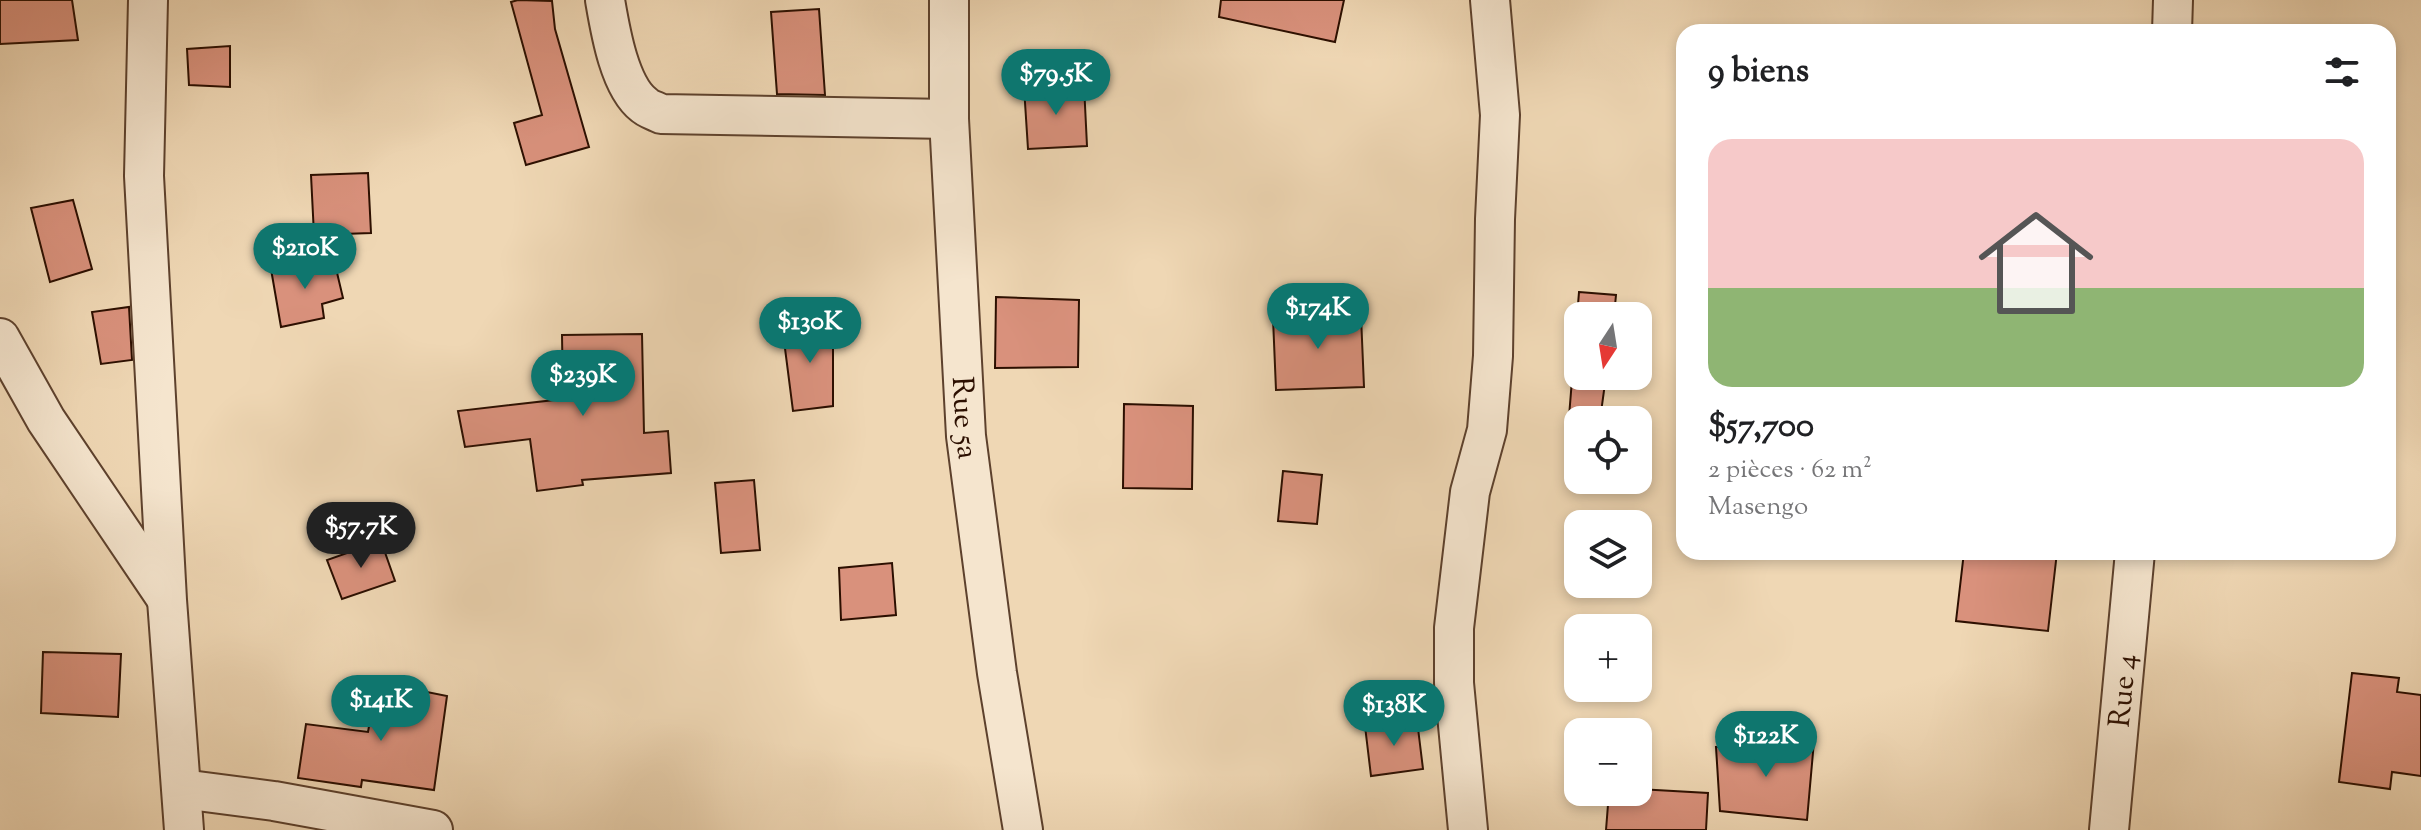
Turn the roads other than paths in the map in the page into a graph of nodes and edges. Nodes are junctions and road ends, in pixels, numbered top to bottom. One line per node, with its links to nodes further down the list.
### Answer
1 (148, 0): 10 (street)
2 (605, 0): 7 (street)
3 (949, 0): 7 (street, Rue 5a)
4 (1490, 0): 15 (street)
5 (2173, 0): 6 (street)
6 (2172, 24)
7 (949, 119): 14 (street, Rue 5a)
8 (0, 338): 10 (street)
9 (2134, 560): 16 (street, Rue 4)
10 (167, 600): 11 (street)
11 (182, 789): 12 (street); 13 (street)
12 (184, 830)
13 (433, 830)
14 (1023, 830)
15 (1468, 830)
16 (2109, 830)

